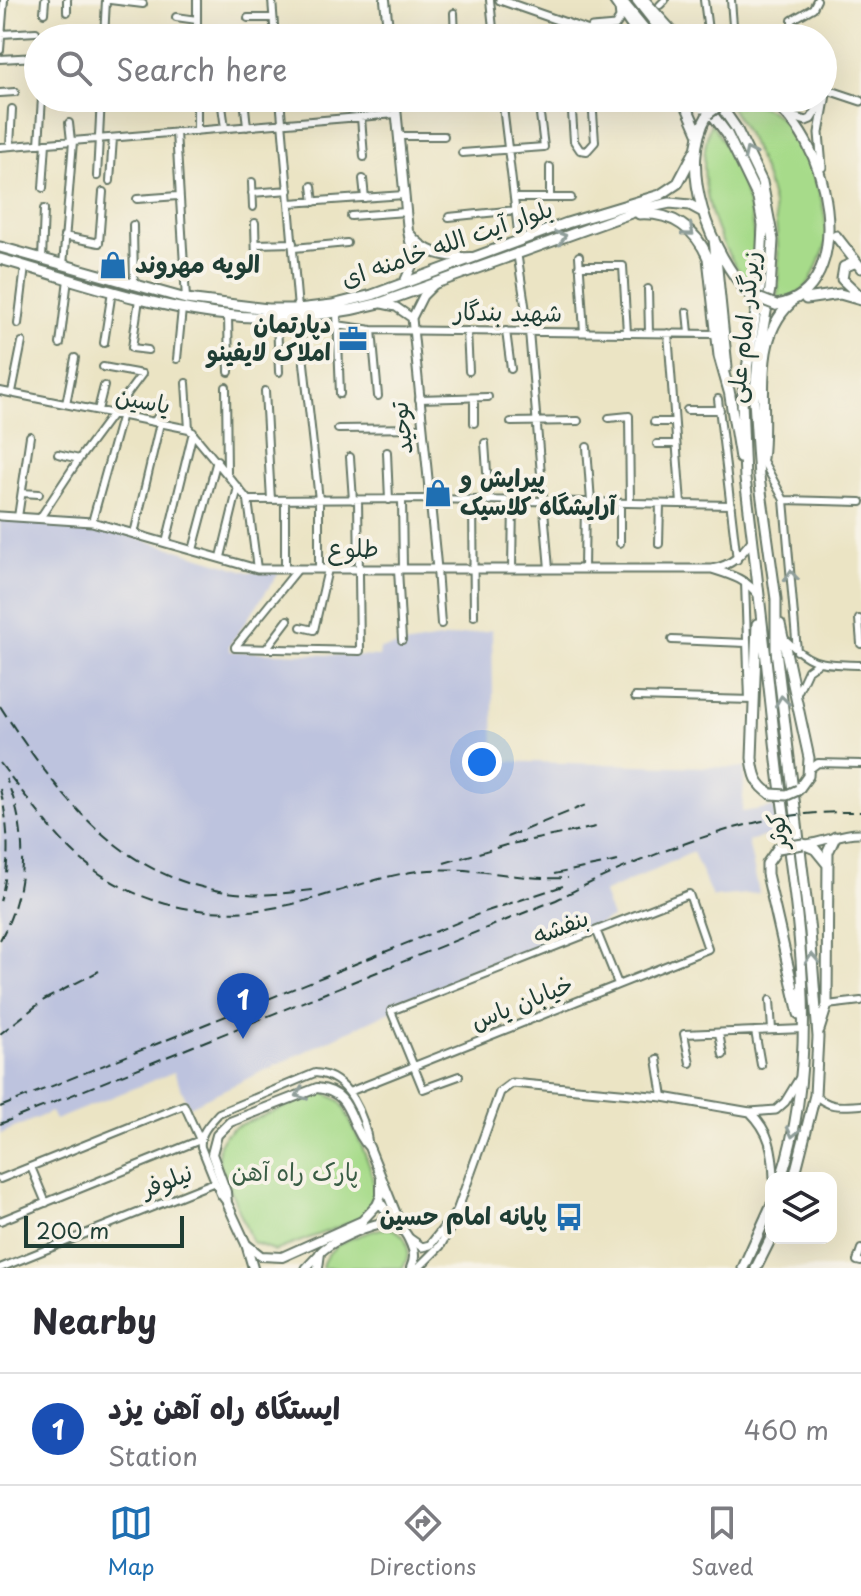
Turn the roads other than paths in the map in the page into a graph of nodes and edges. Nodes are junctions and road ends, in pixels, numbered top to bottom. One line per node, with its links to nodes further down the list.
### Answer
1 (4, 0): 25 (street)
2 (45, 0): 18 (street)
3 (67, 0): 17 (street)
4 (108, 0): 16 (street); 26 (street)
5 (197, 0): 23 (street)
6 (272, 0): 22 (street)
7 (385, 0): 29 (main road)
8 (490, 0): 31 (street)
9 (500, 0): 24 (street)
10 (637, 0): 36 (main road)
11 (644, 0): 37 (main road)
12 (704, 0): 38 (street)
13 (731, 0): 39 (street)
14 (817, 0): 40 (street)
15 (618, 3): 33 (street); 34 (main road); 35 (main road)
16 (143, 4)
17 (67, 12)
18 (44, 13)
19 (454, 13): 30 (street)
20 (176, 17): 23 (street)
21 (248, 18): 22 (street)
22 (273, 18): 28 (street)
23 (197, 20): 27 (street)
24 (566, 22): 32 (street)
25 (1, 23): 42 (street)
26 (105, 24)
27 (197, 24)
28 (274, 24)
29 (388, 24)
30 (454, 24)
31 (492, 24)
32 (573, 24)
33 (616, 24)
34 (631, 24)
35 (638, 24)
36 (656, 24)
37 (665, 24)
38 (707, 24)
39 (733, 24)
40 (792, 24)
41 (24, 33): 42 (street)
42 (1, 34): 43 (street)
43 (0, 50)
44 (24, 58): 45 (street)
45 (0, 59)
46 (15, 92): 47 (street)
47 (0, 93)
48 (837, 93): 49 (street)
49 (861, 101)
50 (12, 109): 84 (street)
51 (42, 112): 83 (street)
52 (100, 112): 81 (street)
53 (197, 112): 75 (street)
54 (223, 112): 74 (street)
55 (245, 112): 73 (street)
56 (281, 112): 72 (street)
57 (504, 112): 87 (street)
58 (540, 112): 87 (street)
59 (572, 112): 60 (street)
60 (593, 112)
61 (690, 112): 77 (main road)
62 (703, 112): 77 (main road)
63 (708, 112): 232 (main road, زیرگذر امام علی)
64 (725, 112): 231 (main road, زیرگذر امام علی, one-way to 64)
65 (784, 112): 69 (main road)
66 (815, 112): 69 (street)
67 (822, 112): 91 (street)
68 (396, 114): 70 (street); 78 (main road)
69 (790, 116): 91 (main road)
70 (361, 117): 72 (street); 89 (street)
71 (69, 123): 82 (street)
72 (282, 124): 73 (street); 98 (street)
73 (247, 127): 74 (street)
74 (225, 128): 75 (street)
75 (197, 131): 76 (street)
76 (176, 132): 80 (street); 103 (street)
77 (699, 135): 86 (main road)
78 (398, 136): 79 (street); 102 (main road)
79 (444, 136)
80 (113, 138): 81 (street); 94 (street)
81 (99, 139): 82 (street); 92 (street)
82 (72, 141): 83 (street); 123 (street)
83 (43, 143): 84 (street); 97 (street)
84 (10, 146): 85 (street)
85 (0, 147)
86 (696, 149): 99 (main road); 116 (main road)
87 (508, 150): 88 (street); 105 (street)
88 (462, 153)
89 (364, 157)
90 (550, 167): 106 (street)
91 (822, 167): 124 (main road)
92 (97, 176)
93 (363, 179): 104 (street)
94 (110, 181)
95 (252, 182): 101 (street)
96 (312, 186): 109 (street)
97 (43, 188)
98 (289, 190): 101 (street); 110 (street)
99 (668, 190): 111 (main road); 126 (main road, بلوار آیت الله خامنه ای)
100 (103, 192): 123 (street)
101 (252, 193): 112 (street)
102 (404, 195): 104 (street); 115 (main road)
103 (178, 196): 108 (street); 155 (street)
104 (365, 198): 109 (street)
105 (514, 198): 106 (street); 114 (street)
106 (550, 198): 107 (street)
107 (571, 198)
108 (137, 199)
109 (314, 202): 110 (street)
110 (290, 203): 129 (street)
111 (670, 203): 116 (main road, بلوار آیت الله خامنه ای); 119 (main road, بلوار آیت الله خامنه ای)
112 (253, 207)
113 (44, 209): 136 (street)
114 (516, 210): 118 (street); 126 (street)
115 (406, 212): 117 (street); 122 (main road)
116 (703, 212): 125 (main road)
117 (351, 216)
118 (449, 217)
119 (616, 217): 132 (main road, بلوار آیت الله خامنه ای, one-way to 119); 153 (main road, one-way to 153)
120 (255, 223): 128 (street)
121 (133, 225): 146 (street)
122 (408, 231): 134 (main road); 145 (main road)
123 (64, 236): 140 (street)
124 (836, 236): 139 (main road); 152 (main road)
125 (714, 239): 148 (main road); 152 (main road, bridge)
126 (519, 240): 134 (main road, بلوار آیت الله خامنه ای)
127 (347, 243): 129 (street)
128 (256, 244): 129 (street); 137 (street)
129 (293, 245): 161 (street)
130 (0, 247): 131 (main road, بلوار آیت الله خامنه ای)
131 (17, 252): 136 (main road, بلوار آیت الله خامنه ای); 138 (main road)
132 (517, 252): 144 (main road, بلوار آیت الله خامنه ای); 168 (street)
133 (579, 256): 141 (street)
134 (476, 257): 145 (main road, بلوار آیت الله خامنه ای)
135 (0, 260): 138 (main road, بلوار آیت الله خامنه ای)
136 (42, 260): 140 (main road, بلوار آیت الله خامنه ای)
137 (256, 261)
138 (15, 263): 142 (main road, بلوار آیت الله خامنه ای)
139 (858, 265): 150 (main road)
140 (63, 266): 146 (main road, بلوار آیت الله خامنه ای)
141 (579, 266): 169 (street); 170 (street)
142 (25, 267): 143 (main road, بلوار آیت الله خامنه ای); 162 (street)
143 (68, 279): 149 (main road, بلوار آیت الله خامنه ای); 177 (street)
144 (436, 283): 154 (main road, بلوار آیت الله خامنه ای); 159 (street)
145 (403, 284): 161 (main road, بلوار آیت الله خامنه ای)
146 (134, 286): 155 (main road, بلوار آیت الله خامنه ای)
147 (648, 289): 171 (street)
148 (718, 289): 153 (main road); 193 (main road)
149 (112, 291): 151 (main road, بلوار آیت الله خامنه ای); 176 (street)
150 (861, 298): 152 (main road)
151 (139, 299): 155 (main road, بلوار آیت الله خامنه ای); 178 (street)
152 (798, 301): 228 (main road)
153 (713, 302): 174 (main road)
154 (380, 303): 157 (main road, بلوار آیت الله خامنه ای); 159 (street)
155 (184, 304): 158 (main road, بلوار آیت الله خامنه ای); 161 (main road, بلوار آیت الله خامنه ای); 180 (street)
156 (687, 312): 173 (street)
157 (337, 313): 161 (main road, بلوار آیت الله خامنه ای); 163 (street)
158 (228, 316): 160 (main road, بلوار آیت الله خامنه ای); 184 (street)
159 (412, 318): 165 (street, توحید)
160 (277, 319): 161 (main road, بلوار آیت الله خامنه ای); 185 (street)
161 (299, 319): 163 (street, شهید بندگار); 240 (street)
162 (18, 324)
163 (337, 325): 164 (street, شهید بندگار); 192 (street)
164 (372, 330): 165 (street, شهید بندگار); 194 (street)
165 (413, 330): 166 (street, شهید بندگار); 197 (street, توحید)
166 (467, 331): 167 (street, شهید بندگار); 183 (street)
167 (506, 331): 168 (street, شهید بندگار); 182 (street)
168 (529, 331): 169 (street, شهید بندگار); 213 (street)
169 (584, 332): 170 (street, شهید بندگار)
170 (627, 333): 171 (street, شهید بندگار)
171 (649, 333): 172 (street, شهید بندگار)
172 (668, 333): 173 (street, شهید بندگار); 211 (street)
173 (689, 333): 174 (street, شهید بندگار)
174 (716, 334): 193 (main road)
175 (22, 342): 191 (street)
176 (104, 343)
177 (60, 344)
178 (148, 350)
179 (75, 358): 199 (street)
180 (177, 359)
181 (103, 367): 204 (street)
182 (511, 369)
183 (469, 371)
184 (229, 372)
185 (279, 372)
186 (186, 383): 216 (street)
187 (104, 386): 201 (street)
188 (226, 387): 230 (street)
189 (0, 391): 191 (street, یاسین)
190 (265, 391): 238 (street)
191 (12, 392): 199 (street, یاسین)
192 (340, 394)
193 (730, 395): 217 (main road)
194 (378, 396)
195 (488, 397): 196 (street)
196 (474, 398): 197 (street); 212 (street)
197 (419, 399): 214 (street, توحید)
198 (718, 399): 203 (street)
199 (66, 404): 201 (street, یاسین)
200 (166, 405): 208 (street)
201 (98, 410): 204 (street, یاسین)
202 (687, 410): 203 (street)
203 (720, 410): 222 (street)
204 (112, 413): 205 (street, یاسین); 227 (street)
205 (122, 414): 208 (street, یاسین); 259 (street)
206 (609, 418): 252 (street)
207 (578, 421): 213 (street)
208 (157, 422): 216 (street, یاسین); 260 (street)
209 (511, 422): 213 (street)
210 (654, 422): 211 (street)
211 (674, 422): 221 (street)
212 (474, 423)
213 (537, 423): 248 (street)
214 (421, 428): 215 (street); 236 (street, توحید)
215 (338, 429)
216 (191, 430): 229 (street, یاسین); 262 (street)
217 (735, 435): 222 (street); 232 (main road)
218 (30, 436): 234 (street)
219 (485, 443): 246 (street)
220 (657, 444): 221 (street)
221 (676, 444): 254 (street)
222 (725, 444): 255 (street)
223 (587, 447): 249 (street)
224 (387, 452): 242 (street)
225 (58, 454): 227 (street)
226 (350, 457): 241 (street)
227 (79, 459): 258 (street)
228 (762, 459): 231 (main road); 245 (street)
229 (217, 460): 230 (street, یاسین); 265 (street)
230 (227, 473): 233 (street, یاسین)
231 (759, 477): 282 (main road, کوثر)
232 (745, 479): 261 (main road, کوثر)
233 (238, 487): 237 (street, یاسین); 266 (street)
234 (22, 493): 235 (street); 257 (street)
235 (39, 494)
236 (430, 499): 243 (street); 244 (street); 274 (street, توحید)
237 (248, 500): 238 (street); 268 (street)
238 (271, 500): 239 (street)
239 (285, 500): 240 (street); 269 (street)
240 (319, 500): 241 (street); 271 (street)
241 (356, 500): 242 (street); 272 (street)
242 (389, 500): 243 (street)
243 (402, 500): 273 (street)
244 (473, 500): 246 (street); 275 (street)
245 (784, 500): 250 (street); 294 (street, one-way to 245)
246 (489, 501): 247 (street)
247 (513, 501): 248 (street); 276 (street)
248 (544, 502): 249 (street); 277 (street)
249 (588, 502): 251 (street); 278 (street)
250 (861, 502)
251 (620, 503): 252 (street); 263 (street)
252 (630, 503): 253 (street)
253 (660, 504): 254 (street); 264 (street)
254 (681, 504): 255 (street)
255 (731, 505): 267 (street)
256 (0, 516): 257 (street, طلوع)
257 (18, 517): 258 (street, طلوع)
258 (40, 518): 259 (street, طلوع)
259 (92, 522): 260 (street, طلوع)
260 (134, 534): 262 (street, طلوع)
261 (753, 539): 267 (street); 281 (main road, کوثر)
262 (166, 543): 265 (street, طلوع)
263 (620, 543)
264 (659, 544)
265 (193, 550): 266 (street, طلوع)
266 (221, 557): 268 (street, طلوع)
267 (737, 560): 279 (street)
268 (257, 569): 269 (street, طلوع)
269 (285, 569): 270 (street, طلوع)
270 (298, 569): 271 (street, طلوع); 293 (street)
271 (324, 569): 272 (street, طلوع); 287 (street)
272 (357, 569): 273 (street, طلوع); 293 (street)
273 (401, 569): 274 (street, طلوع); 289 (street)
274 (437, 569): 275 (street, طلوع); 286 (street)
275 (474, 569): 276 (street, طلوع); 283 (street)
276 (512, 569): 277 (street, طلوع)
277 (549, 569): 278 (street, طلوع)
278 (584, 569): 279 (street, طلوع)
279 (712, 569): 280 (street)
280 (745, 582): 281 (street); 291 (street)
281 (759, 598): 299 (main road); 312 (main road, کوثر)
282 (776, 599): 288 (main road); 316 (main road, کوثر, one-way to 282)
283 (474, 616)
284 (859, 619): 292 (street)
285 (288, 620): 293 (street)
286 (441, 624)
287 (301, 627)
288 (783, 638): 294 (street); 297 (main road)
289 (402, 640)
290 (672, 640): 291 (street)
291 (746, 643): 299 (street)
292 (861, 644)
293 (266, 649)
294 (797, 651): 295 (street)
295 (818, 663): 296 (street); 297 (street)
296 (861, 665)
297 (796, 696): 301 (main road)
298 (635, 697): 299 (street)
299 (751, 700): 301 (main road, bridge)
300 (861, 764): 301 (street)
301 (810, 769)
302 (861, 833): 303 (street)
303 (835, 837): 304 (street); 305 (main road)
304 (805, 844): 305 (main road); 312 (main road, bridge)
305 (828, 865): 311 (main road)
306 (597, 932): 307 (street, بنفشه); 308 (street); 321 (street, بنفشه)
307 (708, 949): 308 (street, خیابان یاس)
308 (618, 984): 321 (street, خیابان یاس)
309 (770, 1000): 313 (street)
310 (861, 1001): 311 (street)
311 (827, 1005): 316 (main road)
312 (803, 1029): 313 (street); 322 (main road, کوثر)
313 (772, 1030): 314 (street)
314 (755, 1031): 315 (street); 320 (street)
315 (719, 1033): 317 (street); 319 (street)
316 (818, 1037): 325 (main road, کوثر)
317 (723, 1055)
318 (657, 1059): 326 (street)
319 (690, 1063)
320 (761, 1065)
321 (413, 1066): 323 (street); 324 (street, خیابان یاس)
322 (802, 1073): 328 (street); 333 (main road, کوثر, one-way to 333)
323 (459, 1076)
324 (349, 1092): 329 (street); 330 (street)
325 (815, 1095): 327 (street); 334 (main road, کوثر)
326 (663, 1097): 328 (street); 341 (street)
327 (861, 1105)
328 (750, 1112): 332 (street)
329 (200, 1140): 331 (street); 337 (street); 338 (street)
330 (369, 1147): 335 (main road); 339 (main road, one-way to 339)
331 (31, 1167): 336 (street); 338 (street)
332 (773, 1172)
333 (783, 1172)
334 (796, 1172)
335 (382, 1175): 340 (main road); 345 (main road)
336 (0, 1179)
337 (215, 1182): 339 (street); 353 (street, نیلوفر)
338 (46, 1203): 343 (street)
339 (227, 1203): 347 (main road)
340 (377, 1205): 344 (main road); 351 (main road)
341 (457, 1211): 346 (street); 358 (street)
342 (765, 1219): 359 (main road)
343 (0, 1221)
344 (381, 1223): 345 (main road); 350 (main road)
345 (402, 1229): 346 (main road)
346 (409, 1238): 357 (main road)
347 (246, 1244): 351 (main road); 354 (main road)
348 (768, 1244): 360 (main road)
349 (861, 1249): 352 (street)
350 (320, 1253): 355 (street); 356 (main road)
351 (261, 1256): 354 (main road)
352 (858, 1264)
353 (0, 1268)
354 (256, 1268)
355 (306, 1268)
356 (318, 1268)
357 (411, 1268)
358 (418, 1268)
359 (743, 1268)
360 (756, 1268)

